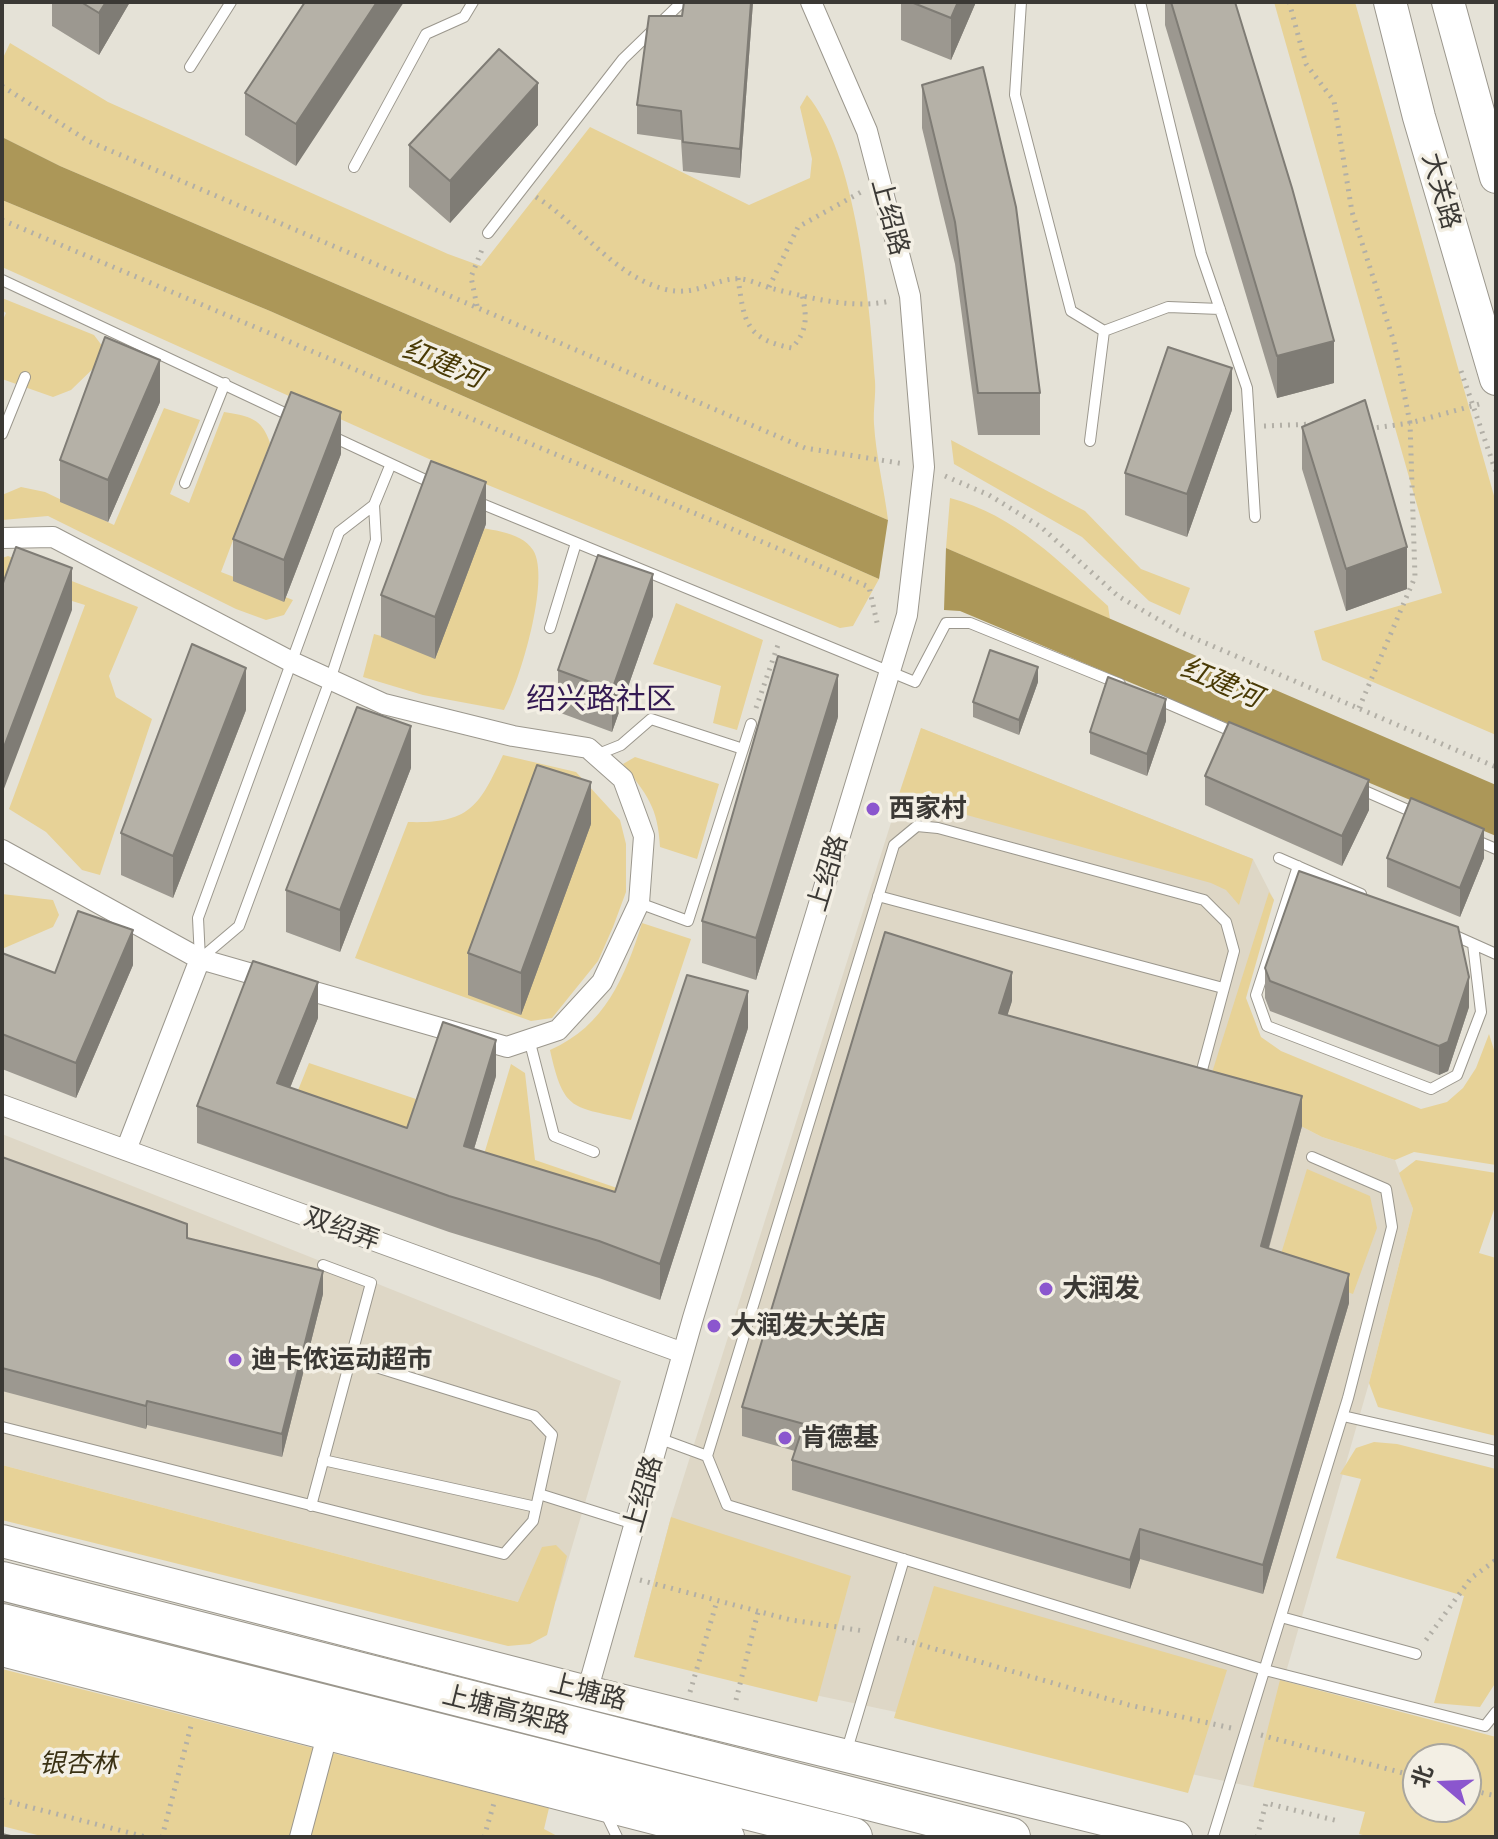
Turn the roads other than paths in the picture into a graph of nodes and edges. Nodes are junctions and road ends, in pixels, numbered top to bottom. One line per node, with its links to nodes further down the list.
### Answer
1 (231, 2): 9 (lane)
2 (473, 2): 11 (lane)
3 (682, 2): 13 (lane)
4 (811, 2): 34 (street, 上绍路)
5 (1021, 2): 16 (lane)
6 (1140, 2): 15 (lane)
7 (1390, 2): 18 (main road, 大关路)
8 (1448, 2): 10 (main road)
9 (190, 67)
10 (1488, 119): 12 (main road)
11 (354, 167)
12 (1496, 177)
13 (488, 233)
14 (2, 280): 19 (lane)
15 (1220, 309): 16 (lane); 29 (lane)
16 (1104, 331): 23 (lane)
17 (25, 377): 22 (lane)
18 (1496, 379)
19 (225, 383): 20 (lane); 25 (lane)
20 (305, 423)
21 (319, 430): 24 (lane)
22 (2, 434)
23 (1090, 441)
24 (390, 466): 26 (lane); 28 (lane)
25 (185, 483)
26 (447, 490)
27 (462, 496): 31 (lane)
28 (374, 505): 33 (lane); 35 (lane)
29 (1255, 517)
30 (2, 538): 33 (street)
31 (576, 543): 32 (lane); 34 (lane)
32 (550, 628)
33 (290, 661): 35 (street); 53 (lane)
34 (889, 674): 37 (lane); 62 (street, 上绍路)
35 (330, 680): 39 (street); 53 (lane)
36 (751, 724): 38 (lane)
37 (1252, 741)
38 (743, 749): 39 (lane); 49 (lane)
39 (596, 755): 49 (street)
40 (1352, 785): 41 (lane)
41 (1424, 817)
42 (1467, 837): 43 (lane)
43 (1496, 849)
44 (2, 850): 53 (street)
45 (1279, 858): 46 (lane)
46 (1298, 866): 48 (lane); 51 (lane)
47 (878, 896): 54 (lane); 54 (lane); 68 (lane)
48 (1379, 902)
49 (639, 903): 55 (street)
50 (1433, 926): 51 (lane)
51 (1473, 944): 52 (lane)
52 (1496, 954)
53 (200, 959): 55 (street); 58 (street)
54 (1223, 988): 56 (lane)
55 (529, 1039): 59 (lane)
56 (1199, 1081)
57 (2, 1105): 58 (street, 双绍弄)
58 (126, 1150): 62 (street, 双绍弄)
59 (594, 1152)
60 (1312, 1157): 64 (lane)
61 (323, 1265): 63 (lane)
62 (683, 1353): 66 (street, 上绍路)
63 (350, 1359): 69 (lane); 70 (lane)
64 (1343, 1416): 67 (lane); 77 (lane)
65 (2, 1427): 71 (lane)
66 (658, 1438): 68 (lane); 73 (street, 上绍路)
67 (1496, 1451)
68 (707, 1456): 75 (lane)
69 (323, 1460): 71 (lane); 72 (lane)
70 (539, 1494): 72 (lane); 73 (lane)
71 (311, 1506): 72 (lane)
72 (536, 1507)
73 (634, 1524): 82 (street, 上绍路)
74 (2, 1541): 82 (main road, 上塘路)
75 (904, 1559): 81 (lane); 85 (lane)
76 (2, 1581): 91 (highway, 上塘高架路)
77 (1281, 1617): 80 (lane); 81 (lane)
78 (2, 1623): 90 (highway, 上塘高架路)
79 (2, 1650): 84 (main road)
80 (1416, 1654)
81 (1265, 1670): 83 (lane); 93 (lane)
82 (587, 1692): 85 (main road, 上塘路)
83 (1496, 1712)
84 (328, 1732): 86 (main road); 87 (street)
85 (846, 1755): 92 (main road, 上塘路)
86 (601, 1803): 88 (lane); 89 (main road)
87 (300, 1837)
88 (617, 1837)
89 (728, 1837)
90 (853, 1837)
91 (1011, 1837)
92 (1176, 1837)
93 (1213, 1837)

